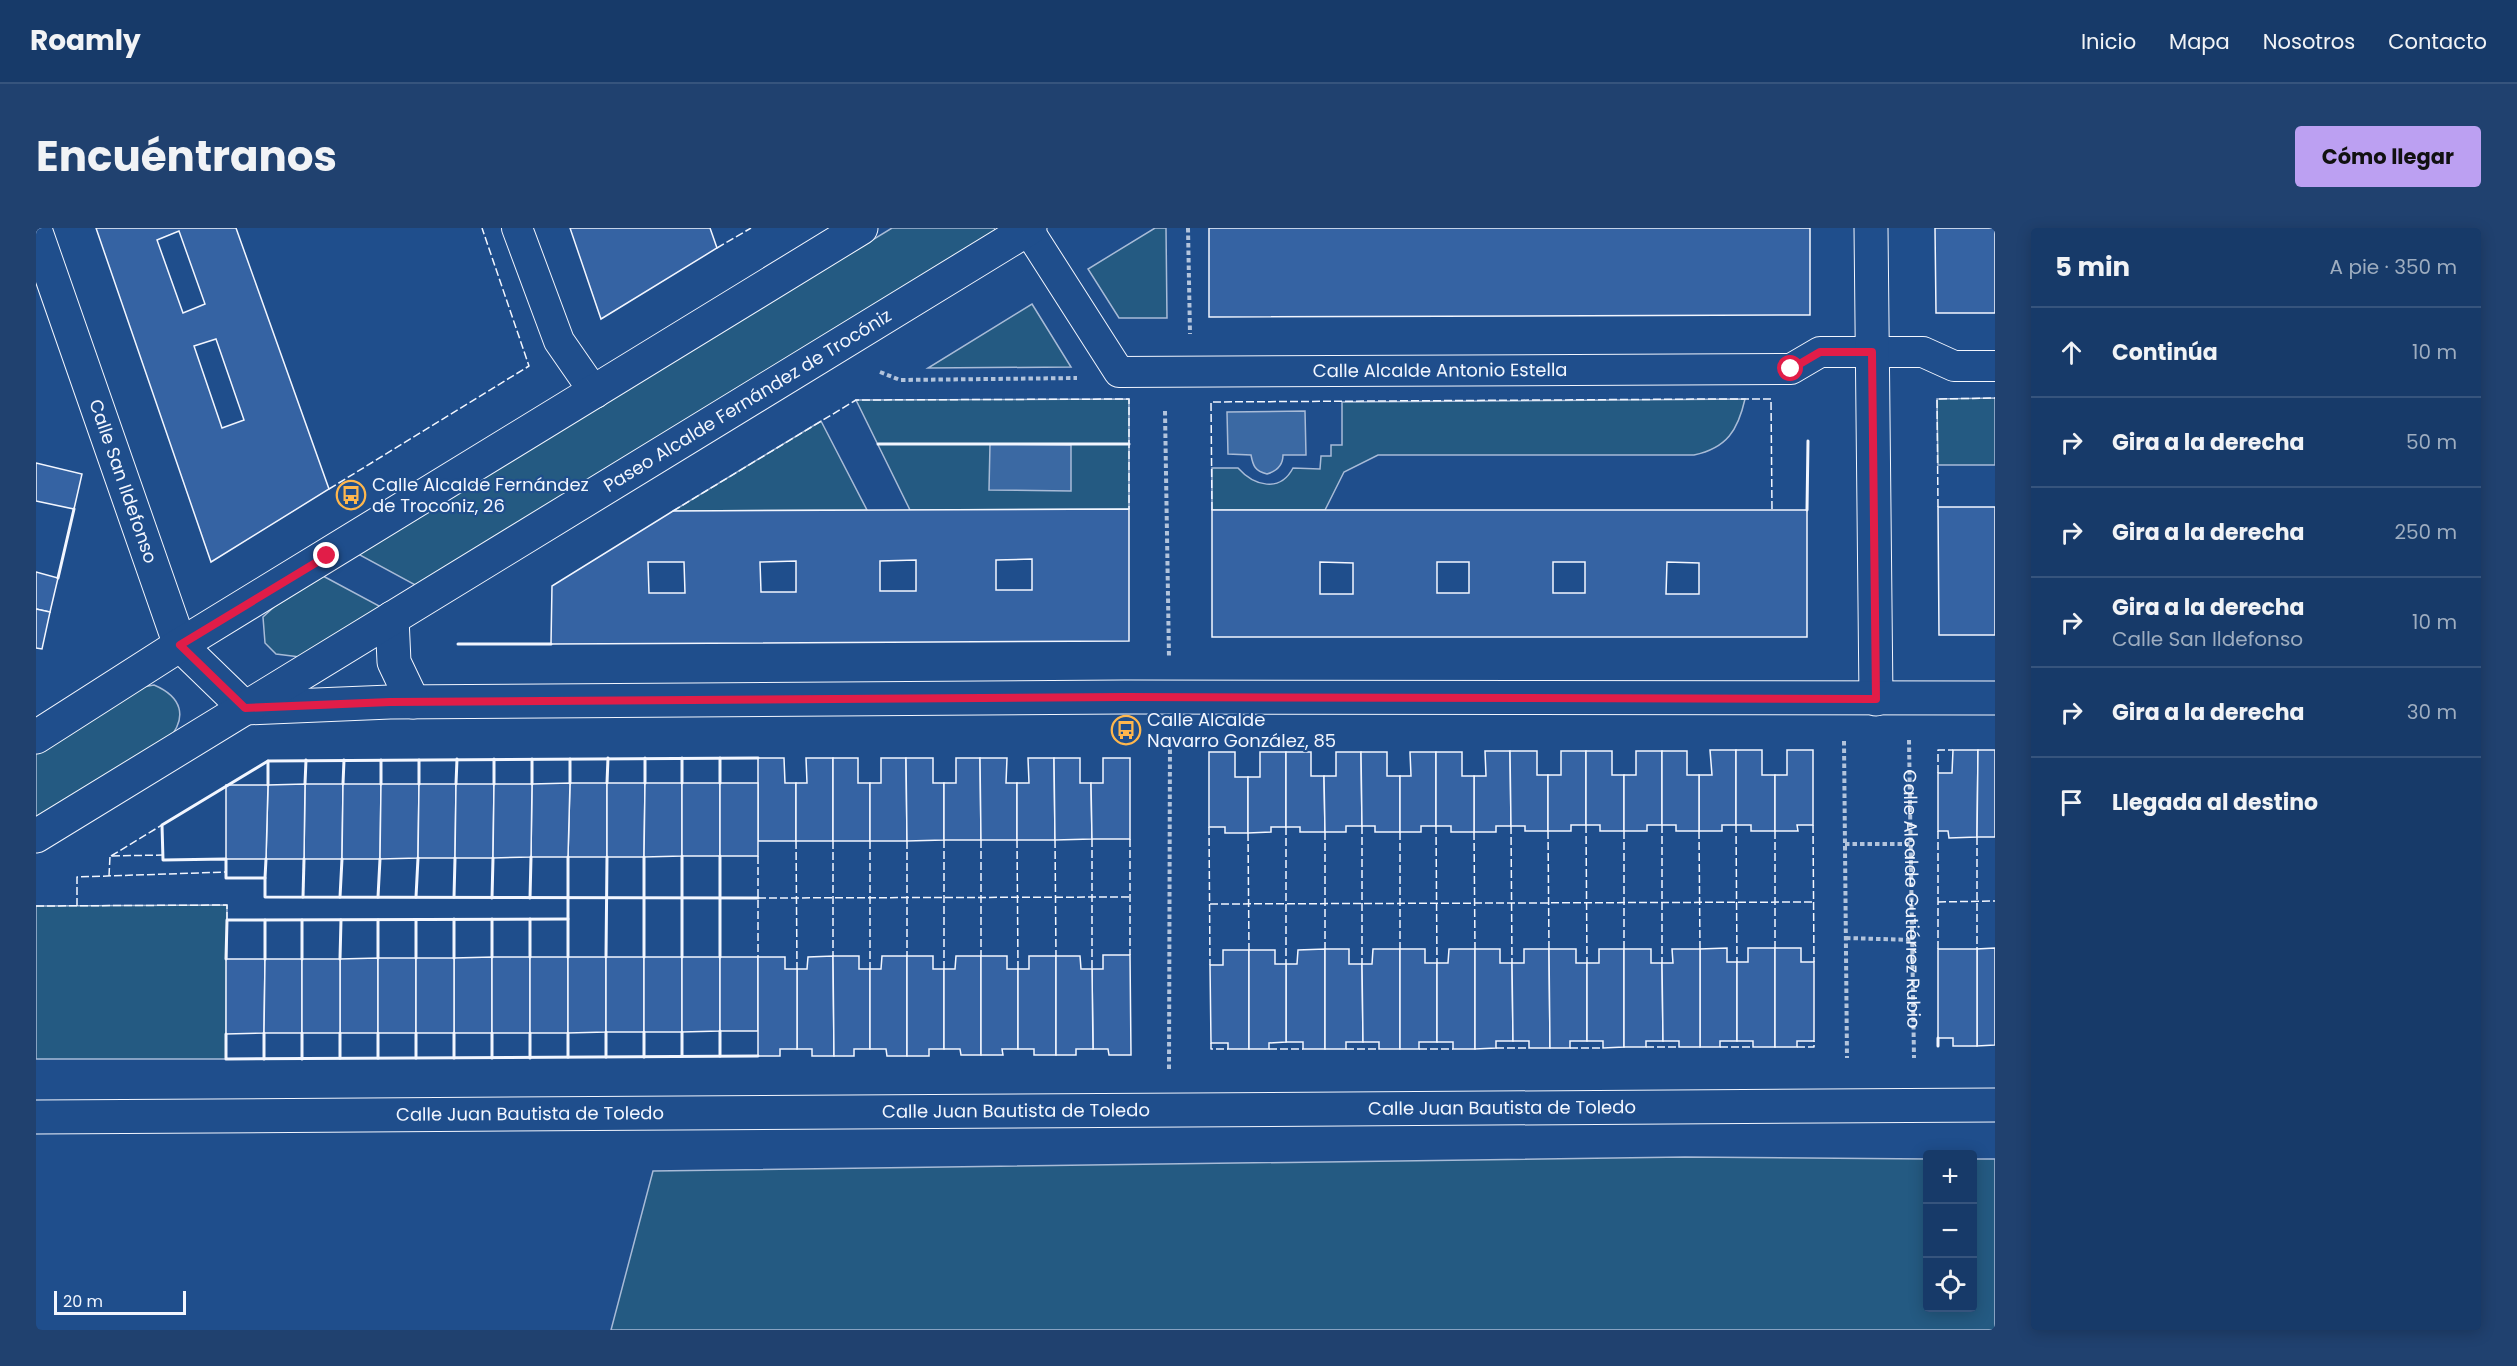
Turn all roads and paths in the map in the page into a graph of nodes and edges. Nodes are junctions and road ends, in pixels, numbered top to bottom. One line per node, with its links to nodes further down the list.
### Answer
1 (517, 228): 12 (street)
2 (861, 228): 12 (street)
3 (1028, 228): 10 (street); 15 (street, Paseo Alcalde Fernández de Trocóniz)
4 (1188, 228): 11 (path)
5 (1871, 228): 7 (street)
6 (36, 232): 16 (street, Calle San Ildefonso)
7 (1872, 352): 8 (street, Calle Alcalde Antonio Estella); 11 (street, Calle Alcalde Antonio Estella); 18 (street)
8 (1995, 366)
9 (880, 372): 10 (path)
10 (1119, 372): 11 (street, Calle Alcalde Antonio Estella)
11 (1191, 374)
12 (595, 393): 16 (street)
13 (1166, 416): 14 (path)
14 (1168, 582)
15 (392, 618): 19 (street); 20 (street, Paseo Alcalde Fernández de Trocóniz)
16 (180, 645): 20 (street, Calle San Ildefonso); 21 (street)
17 (1995, 698): 18 (street)
18 (1876, 699): 19 (street)
19 (413, 702): 20 (street)
20 (245, 708): 25 (street, Paseo Alcalde Fernández de Trocóniz)
21 (36, 737)
22 (1909, 740): 27 (path, Calle Alcalde Gutiérrez Rubio)
23 (1844, 741): 26 (path)
24 (1170, 808): 30 (path)
25 (36, 836)
26 (1845, 844): 27 (path); 28 (path)
27 (1912, 844): 29 (path, Calle Alcalde Gutiérrez Rubio)
28 (1846, 938): 29 (path); 31 (path)
29 (1913, 940): 32 (path, Calle Alcalde Gutiérrez Rubio)
30 (1168, 1015)
31 (1847, 1058)
32 (1914, 1058)
33 (1995, 1105): 34 (street, Calle Juan Bautista de Toledo)
34 (36, 1116)

